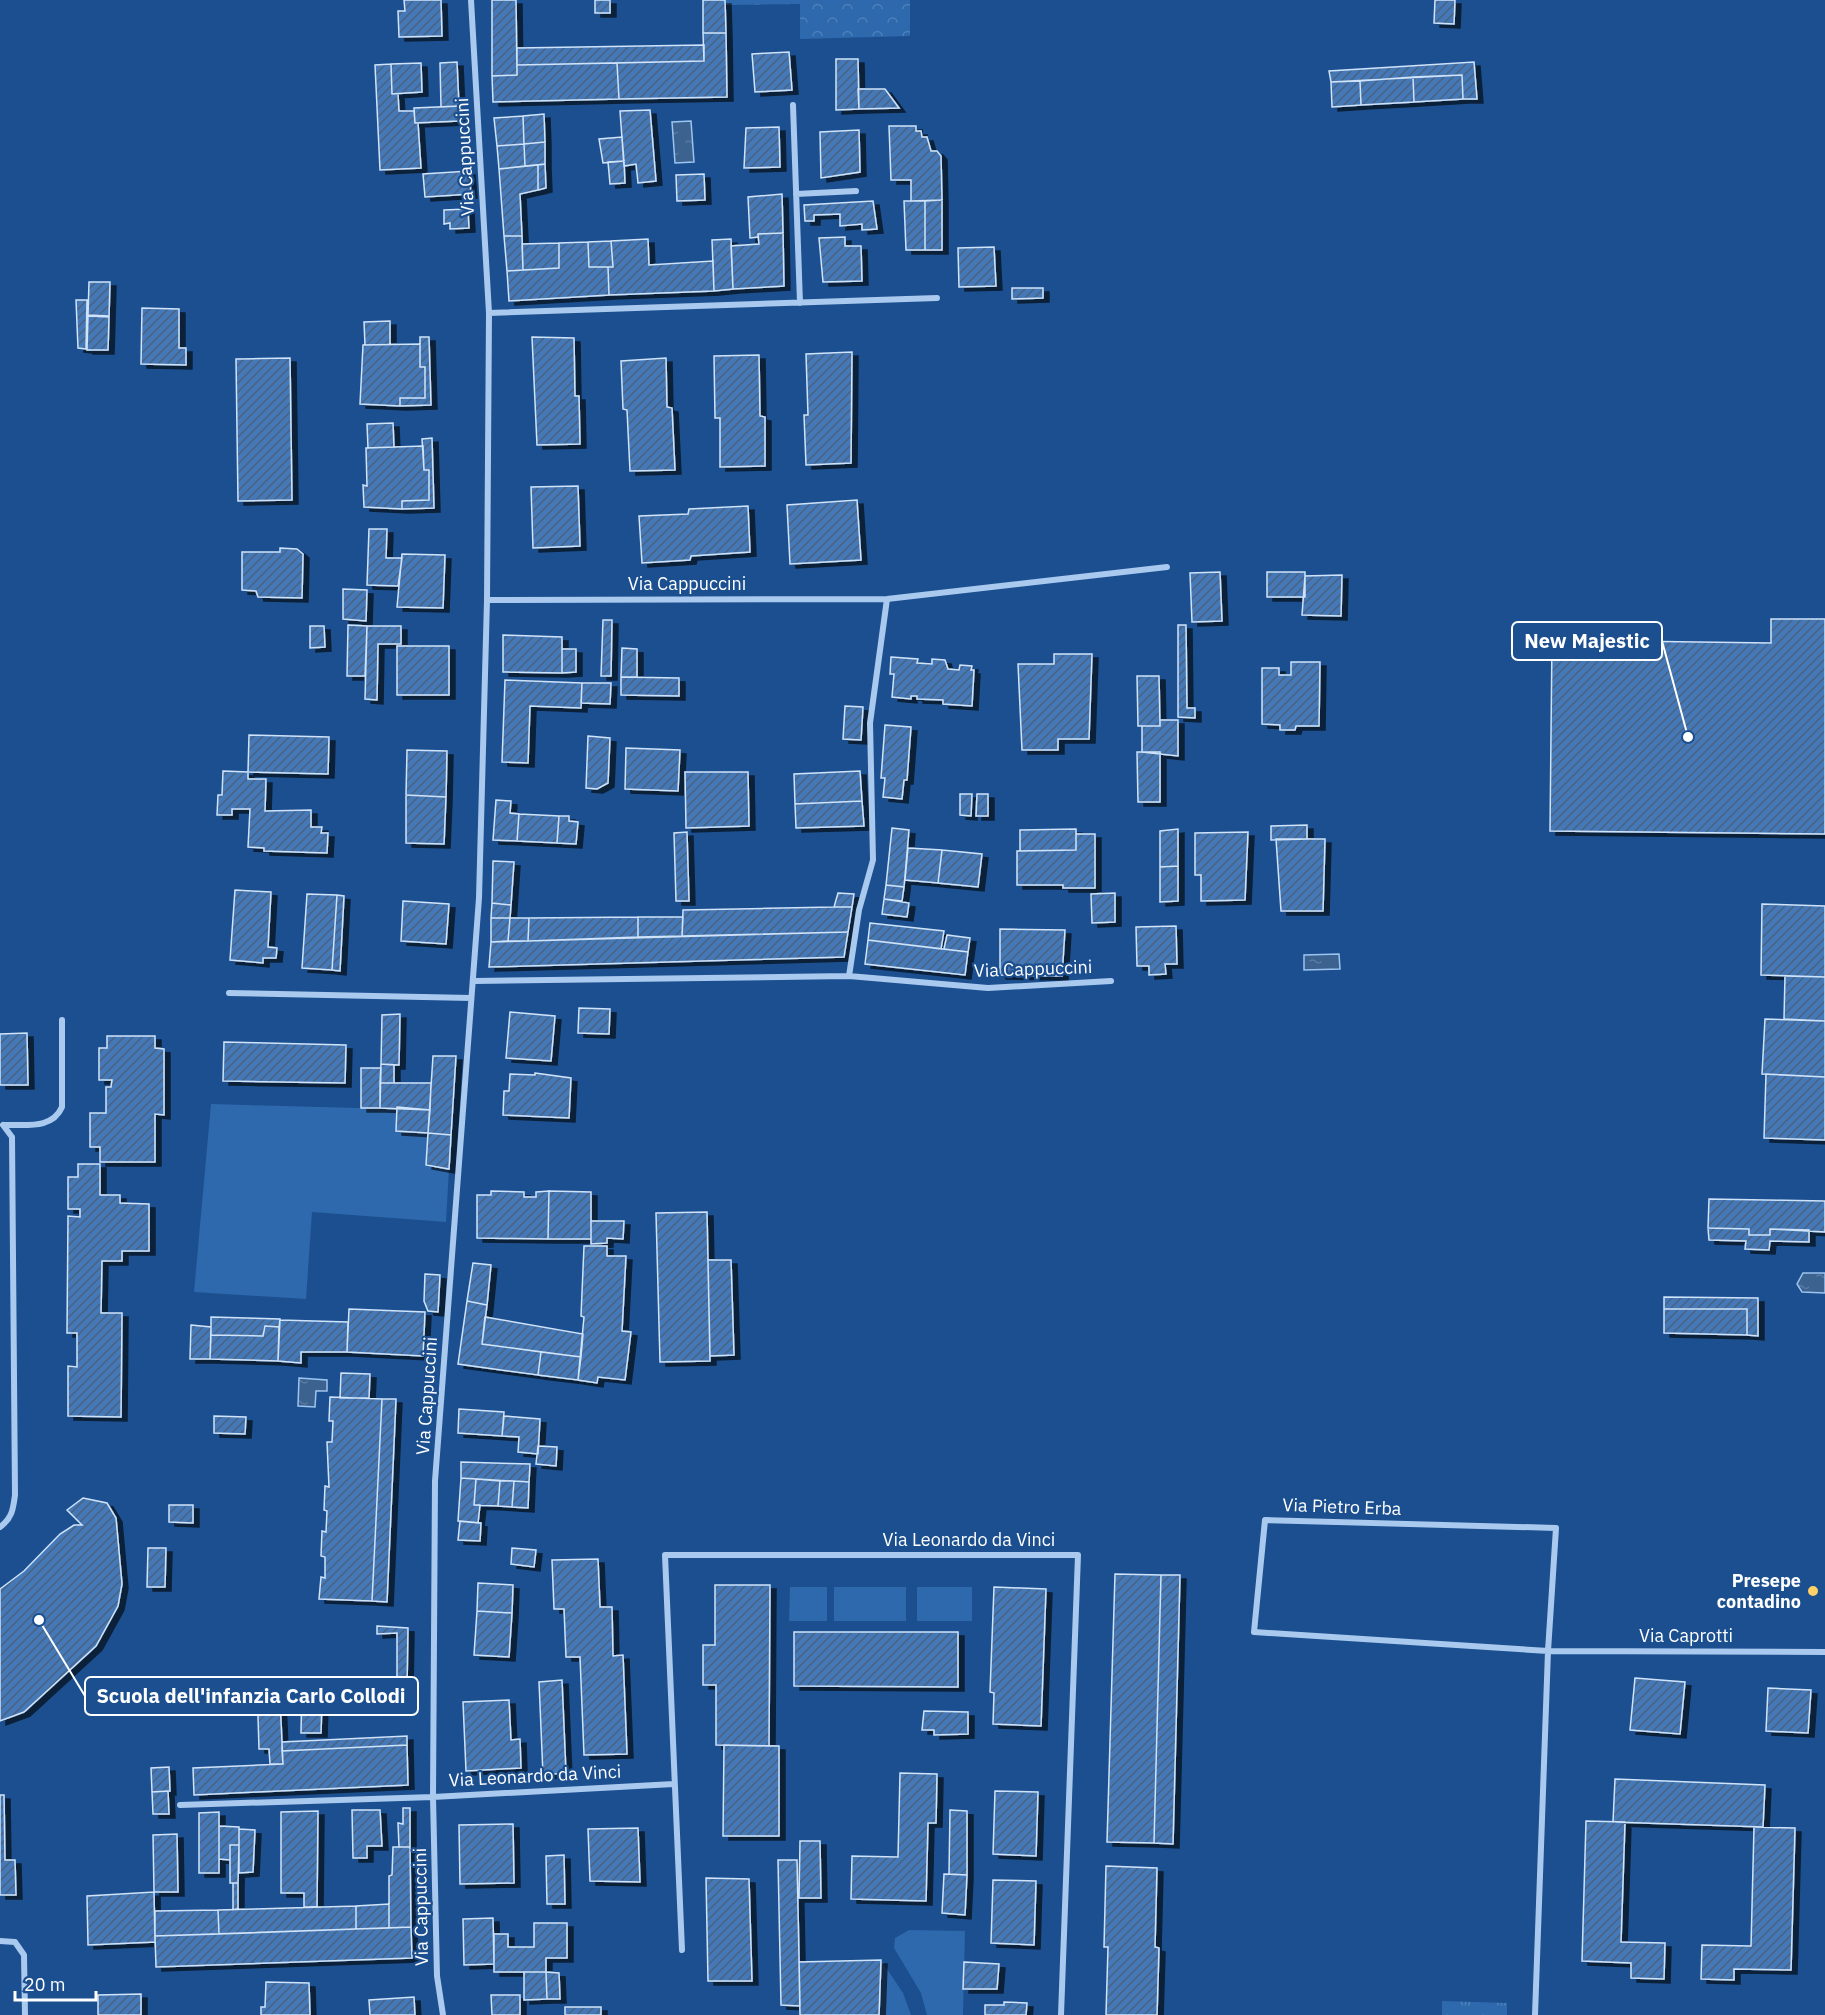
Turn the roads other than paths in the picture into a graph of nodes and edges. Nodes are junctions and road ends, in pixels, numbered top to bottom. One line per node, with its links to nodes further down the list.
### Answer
1 (471, 0): 7 (street, Via Cappuccini)
2 (794, 105): 4 (street)
3 (856, 190): 4 (street)
4 (796, 194): 6 (street)
5 (937, 298): 6 (street)
6 (800, 303): 7 (street)
7 (489, 313): 10 (street, Via Cappuccini)
8 (1167, 567): 9 (street, Via Cappuccini)
9 (887, 599): 10 (street, Via Cappuccini); 11 (street)
10 (487, 600): 12 (street, Via Cappuccini)
11 (849, 976): 12 (street, Via Cappuccini); 13 (street, Via Cappuccini)
12 (474, 981): 15 (street, Via Cappuccini)
13 (1111, 981)
14 (229, 993): 15 (street)
15 (471, 998): 22 (street, Via Cappuccini)
16 (62, 1020): 17 (street)
17 (2, 1125): 18 (street)
18 (0, 1527)
19 (1548, 1651): 19 (street, Via Pietro Erba); 20 (street, Via Caprotti); 29 (street, Via Pietro Erba)
20 (1825, 1652)
21 (674, 1784): 22 (street, Via Leonardo da Vinci); 25 (street, Via Leonardo da Vinci); 28 (street, Via Leonardo da Vinci)
22 (433, 1797): 23 (street); 27 (street, Via Cappuccini)
23 (180, 1804)
24 (0, 1941): 26 (street)
25 (681, 1950)
26 (25, 2015)
27 (442, 2015)
28 (1061, 2015)
29 (1535, 2015)

